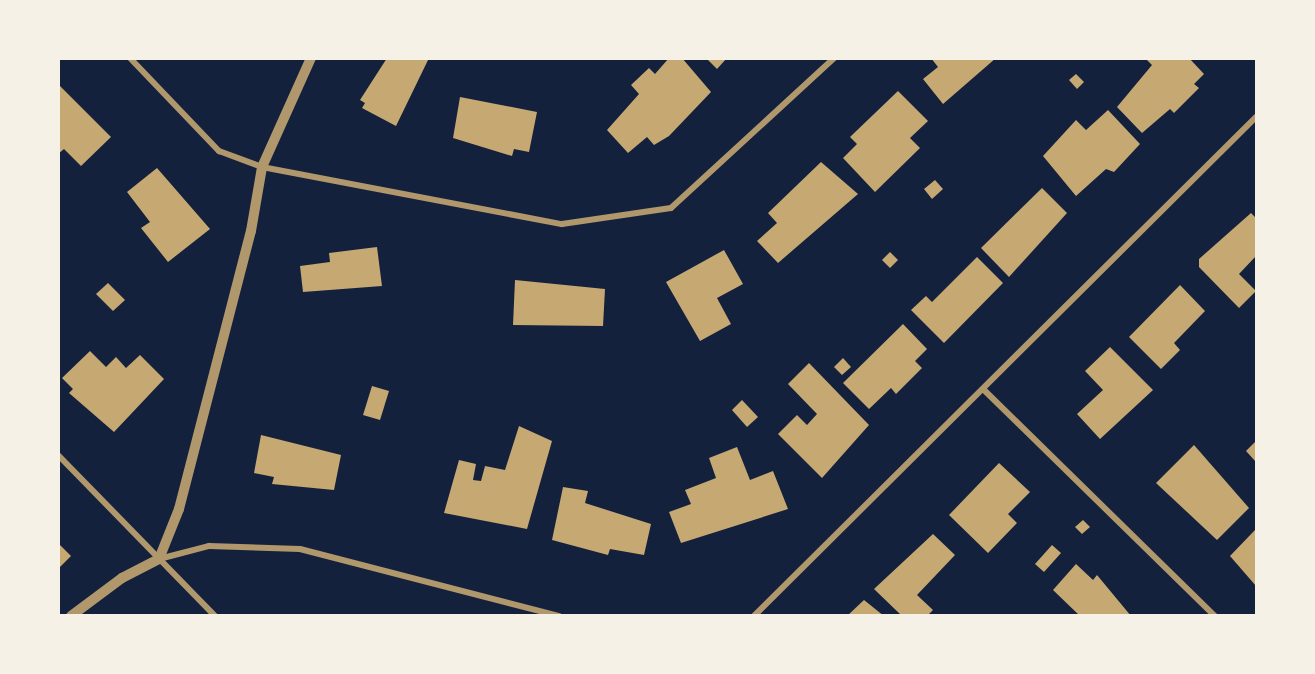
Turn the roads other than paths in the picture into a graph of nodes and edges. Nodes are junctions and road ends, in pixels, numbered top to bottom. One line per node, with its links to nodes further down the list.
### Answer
1 (130, 58): 5 (street)
2 (311, 58): 5 (street)
3 (834, 58): 5 (street)
4 (1257, 117): 6 (street)
5 (262, 167): 8 (street)
6 (983, 389): 12 (street); 13 (street)
7 (58, 455): 8 (street)
8 (159, 559): 9 (street); 10 (street); 11 (street)
9 (71, 615)
10 (214, 615)
11 (559, 615)
12 (753, 615)
13 (1215, 615)

